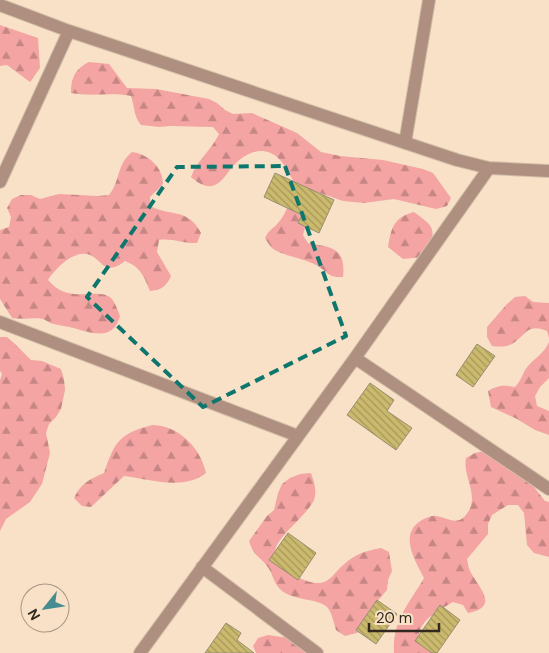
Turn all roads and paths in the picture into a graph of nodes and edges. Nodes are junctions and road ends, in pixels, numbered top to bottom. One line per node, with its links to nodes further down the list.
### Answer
1 (429, 0): 4 (street)
2 (0, 5): 3 (street)
3 (69, 31): 4 (street); 7 (street)
4 (405, 143): 5 (street)
5 (489, 168): 6 (street); 9 (street)
6 (549, 170)
7 (0, 182)
8 (0, 322): 10 (street)
9 (355, 358): 10 (street); 11 (street)
10 (298, 436): 12 (street)
11 (549, 489)
12 (202, 567): 13 (street); 14 (street)
13 (140, 653)
14 (317, 653)

